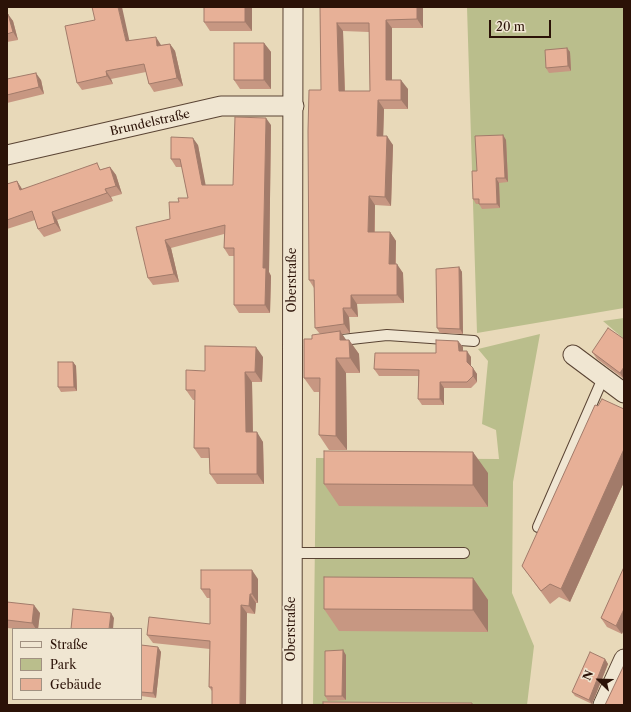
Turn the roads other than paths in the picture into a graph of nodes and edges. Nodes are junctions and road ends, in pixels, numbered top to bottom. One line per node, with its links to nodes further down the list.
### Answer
1 (293, 7): 2 (street, Oberstraße)
2 (294, 106): 3 (street, Brundelstraße); 10 (street, Oberstraße)
3 (7, 154)
4 (474, 341): 5 (lane)
5 (323, 343)
6 (573, 355): 7 (street)
7 (603, 378): 8 (street); 9 (lane)
8 (624, 393)
9 (538, 527)
10 (293, 553): 11 (lane); 13 (street, Oberstraße)
11 (464, 553)
12 (624, 659): 14 (street)
13 (292, 705)
14 (603, 705)

